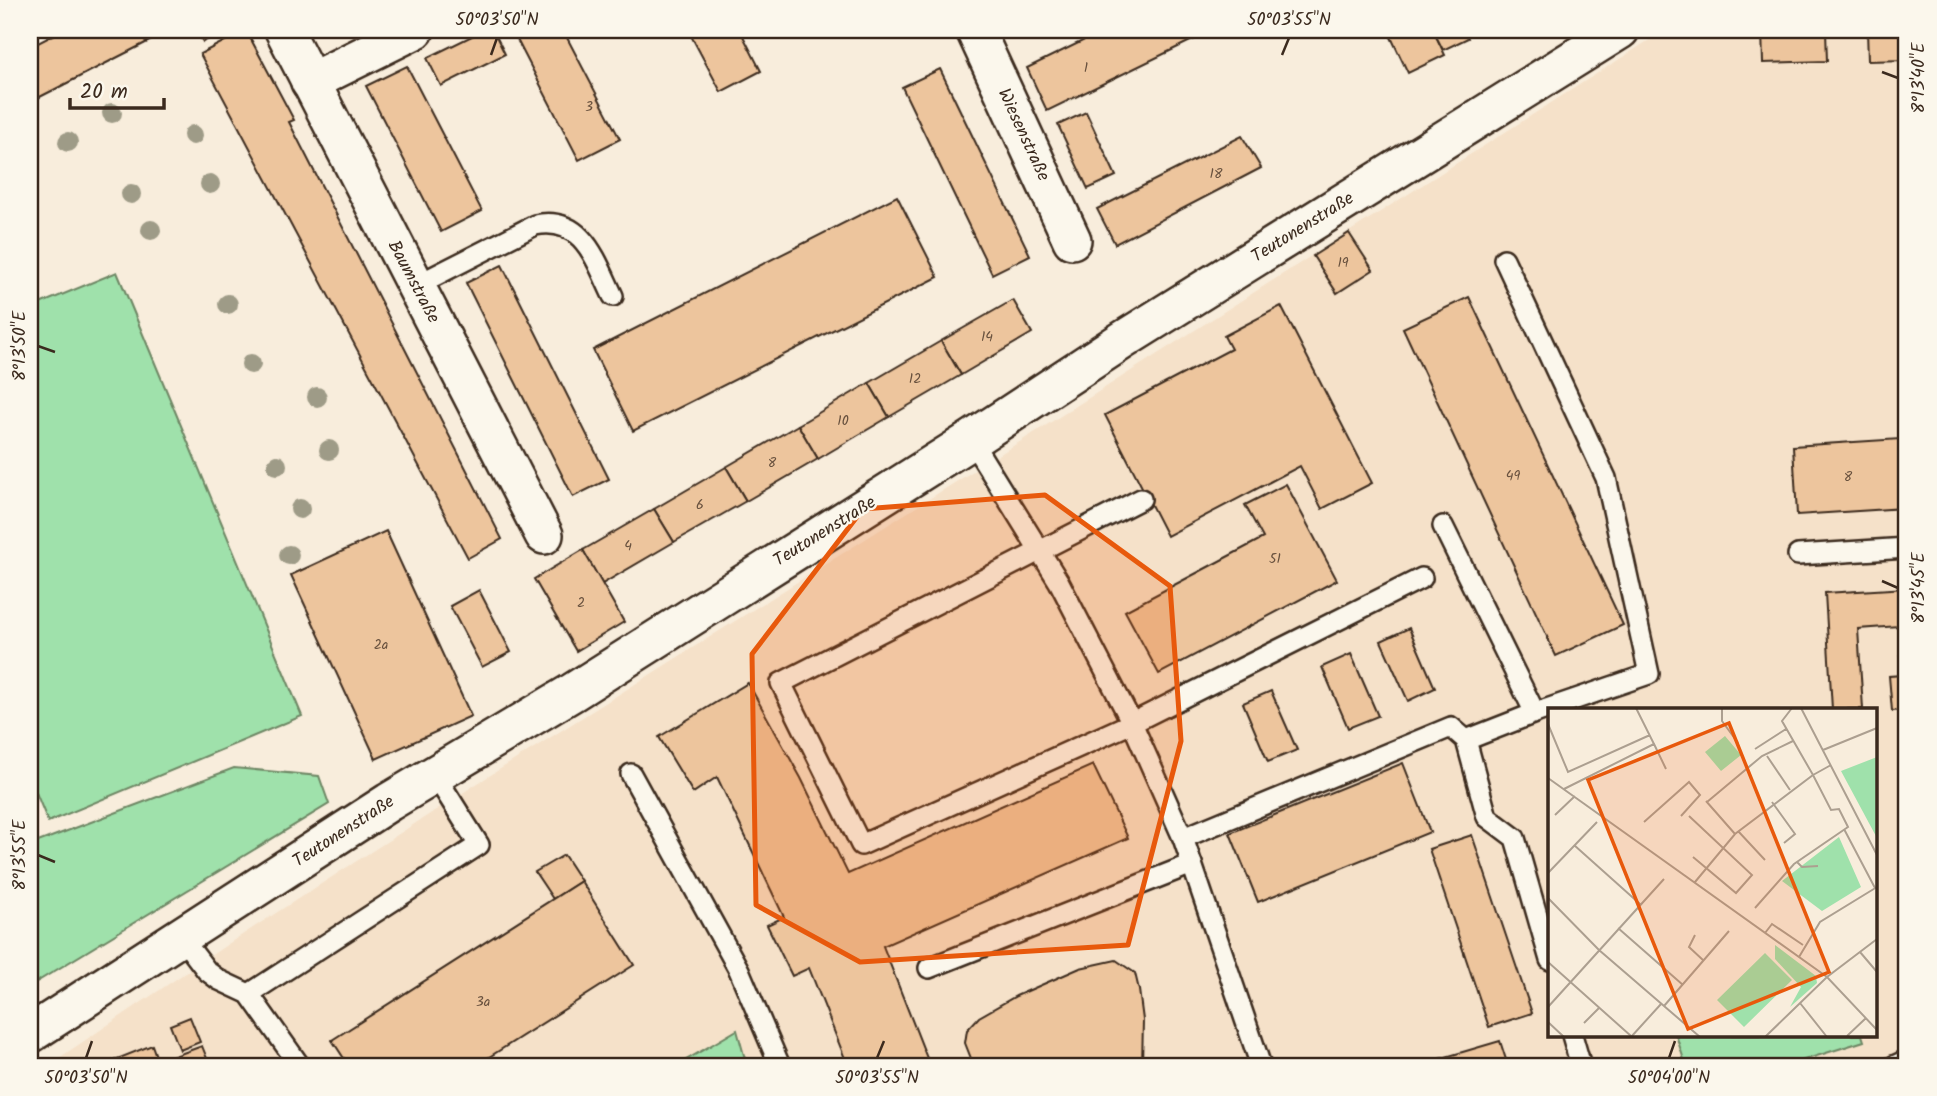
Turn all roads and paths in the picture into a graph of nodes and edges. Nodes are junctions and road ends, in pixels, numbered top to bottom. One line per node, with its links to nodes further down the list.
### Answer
1 (284, 30): 5 (street, Baumstraße)
2 (415, 30): 5 (street)
3 (975, 30): 6 (street, Wiesenstraße)
4 (1620, 30): 10 (street, Teutonenstraße)
5 (310, 82): 8 (street, Baumstraße)
6 (1072, 240)
7 (1504, 259): 18 (lane)
8 (415, 286): 9 (lane); 13 (street, Baumstraße)
9 (613, 296)
10 (971, 440): 15 (lane); 24 (street, Teutonenstraße)
11 (1141, 499): 15 (lane)
12 (1443, 526): 20 (lane)
13 (544, 535)
14 (1907, 548): 16 (lane)
15 (1039, 550): 21 (lane); 21 (lane)
16 (1798, 555)
17 (1422, 578): 21 (lane)
18 (1550, 708)
19 (1548, 709): 20 (lane)
20 (1535, 713): 22 (lane)
21 (1132, 723): 25 (lane)
22 (1466, 740): 25 (lane); 28 (lane)
23 (631, 774): 35 (lane)
24 (435, 775): 27 (street, Teutonenstraße); 30 (lane)
25 (1183, 838): 26 (lane)
26 (1192, 864): 29 (lane); 36 (lane)
27 (181, 937): 30 (lane); 31 (street, Teutonenstraße)
28 (1548, 953)
29 (929, 968)
30 (249, 994): 34 (lane)
31 (30, 1034)
32 (1572, 1036): 37 (lane)
33 (1907, 1060): 38 (lane)
34 (300, 1066)
35 (780, 1066)
36 (1261, 1066)
37 (1581, 1066)
38 (1894, 1066)

